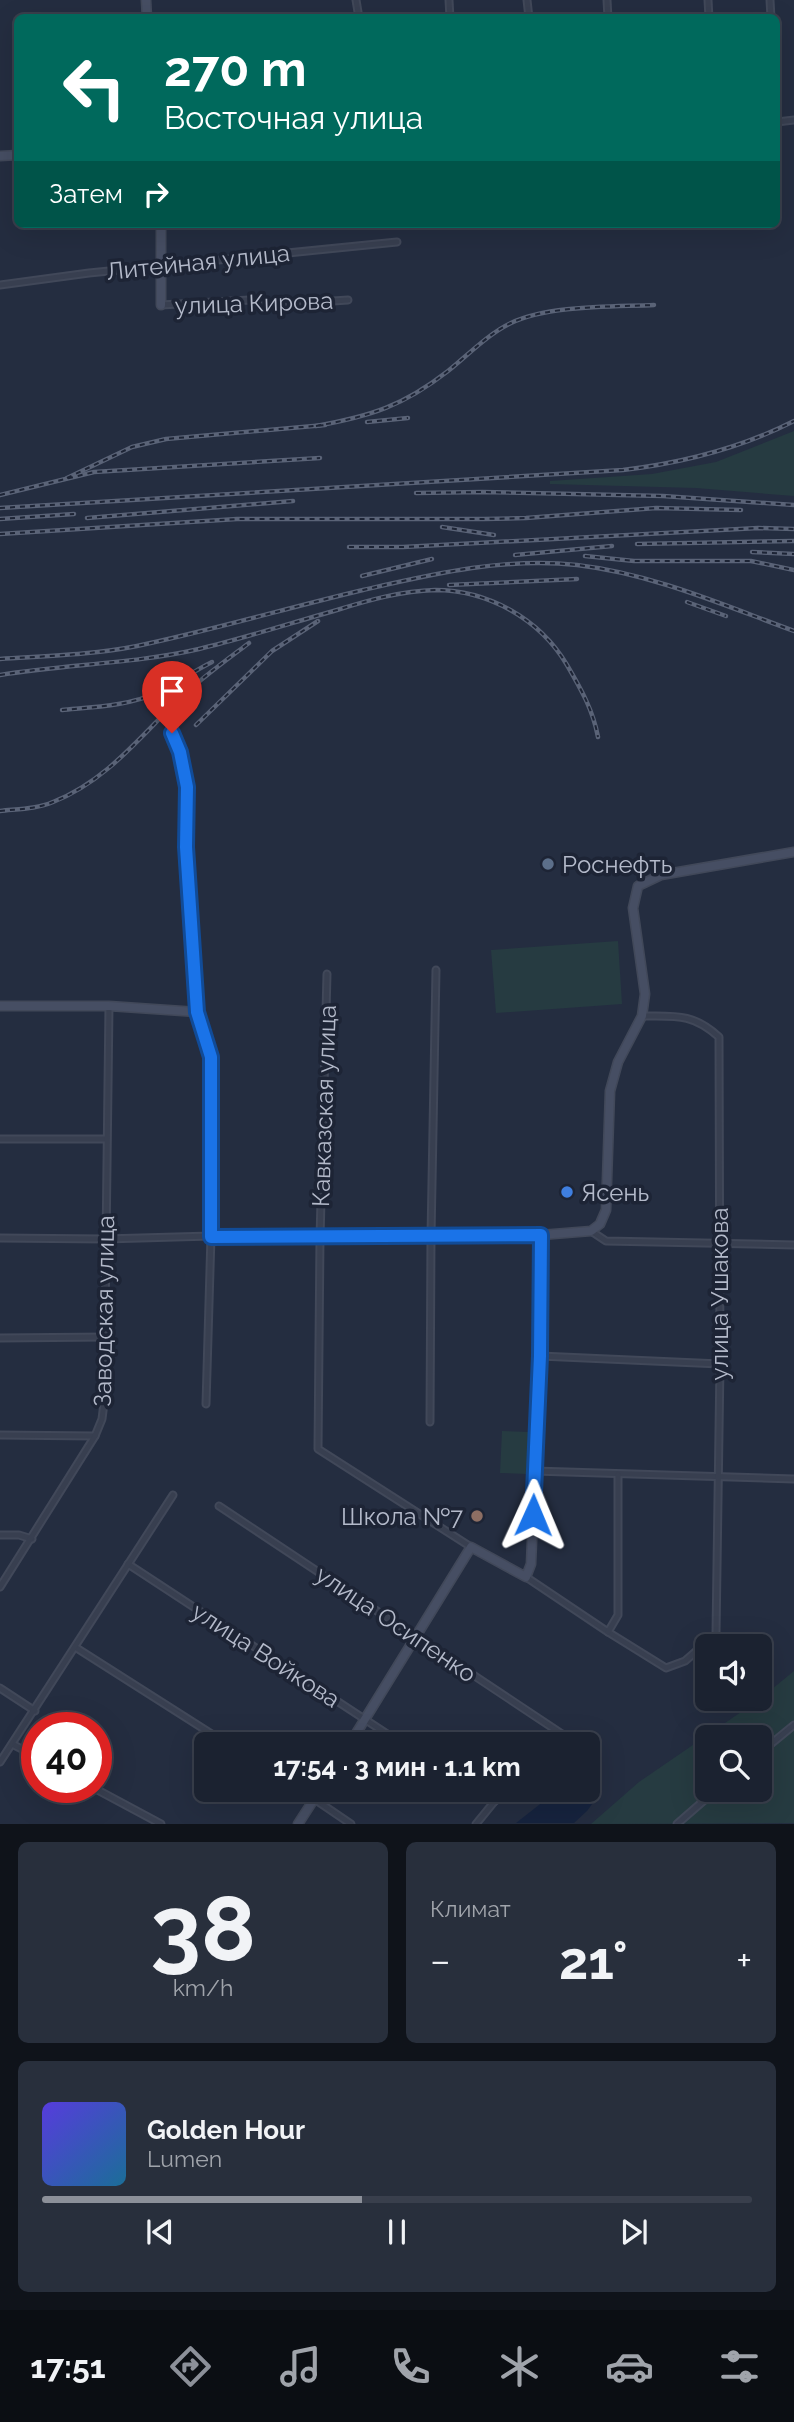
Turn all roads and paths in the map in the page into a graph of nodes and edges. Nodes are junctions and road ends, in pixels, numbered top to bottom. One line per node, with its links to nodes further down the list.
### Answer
1 (161, 228): 3 (main road)
2 (397, 242): 3 (street, Литейная улица)
3 (161, 267): 4 (street, Литейная улица); 6 (main road)
4 (0, 285)
5 (348, 300): 6 (street, улица Кирова)
6 (161, 305)
7 (172, 733): 13 (street)
8 (794, 852): 14 (main road)
9 (436, 971): 19 (street)
10 (327, 974): 22 (street, Кавказская улица)
11 (0, 1006): 12 (main road)
12 (109, 1006): 13 (main road); 16 (street, Заводская улица)
13 (197, 1012): 20 (main road)
14 (642, 1016): 17 (main road); 24 (street, улица Ушакова)
15 (0, 1139): 16 (street)
16 (106, 1139): 23 (street, Заводская улица)
17 (591, 1231): 18 (main road); 24 (street)
18 (541, 1235): 19 (main road); 28 (main road)
19 (431, 1236): 22 (main road); 31 (street)
20 (211, 1237): 22 (main road); 23 (street); 30 (street)
21 (0, 1238): 23 (street)
22 (320, 1238): 42 (street, Кавказская улица)
23 (105, 1239): 26 (street, Заводская улица)
24 (719, 1243): 25 (street); 29 (street, улица Ушакова)
25 (794, 1245)
26 (106, 1337): 27 (street); 33 (street, Заводская улица)
27 (0, 1338)
28 (540, 1356): 29 (street); 34 (main road)
29 (720, 1364): 36 (street, улица Ушакова)
30 (206, 1404)
31 (430, 1422)
32 (0, 1435): 33 (street)
33 (95, 1436): 41 (street, Заводская улица)
34 (534, 1471): 35 (street); 44 (main road)
35 (618, 1475): 36 (street); 46 (street)
36 (717, 1475): 37 (street); 46 (street, улица Ушакова)
37 (794, 1479)
38 (173, 1495): 43 (street)
39 (219, 1506): 47 (street, улица Осипенко)
40 (0, 1535): 41 (street)
41 (32, 1539): 45 (street, Заводская улица)
42 (471, 1547): 44 (main road); 47 (main road)
43 (128, 1564): 48 (street); 51 (street, улица Войкова)
44 (526, 1577): 46 (street)
45 (0, 1587)
46 (608, 1632)
47 (417, 1637): 51 (main road); 56 (street, улица Осипенко)
48 (75, 1647): 50 (street); 53 (street)
49 (0, 1688): 50 (street)
50 (35, 1711): 58 (street)
51 (365, 1720): 54 (main road); 55 (street, улица Войкова)
52 (794, 1724): 57 (street)
53 (209, 1732)
54 (357, 1732)
55 (384, 1732)
56 (555, 1732)
57 (772, 1743)
58 (12, 1744): 59 (street); 60 (street)
59 (21, 1749)
60 (0, 1762)
61 (112, 1798): 66 (street)
62 (312, 1802): 67 (main road)
63 (318, 1802): 68 (street)
64 (494, 1802): 69 (street)
65 (702, 1802): 70 (street)
66 (161, 1824)
67 (298, 1824)
68 (351, 1824)
69 (476, 1824)
70 (677, 1824)

